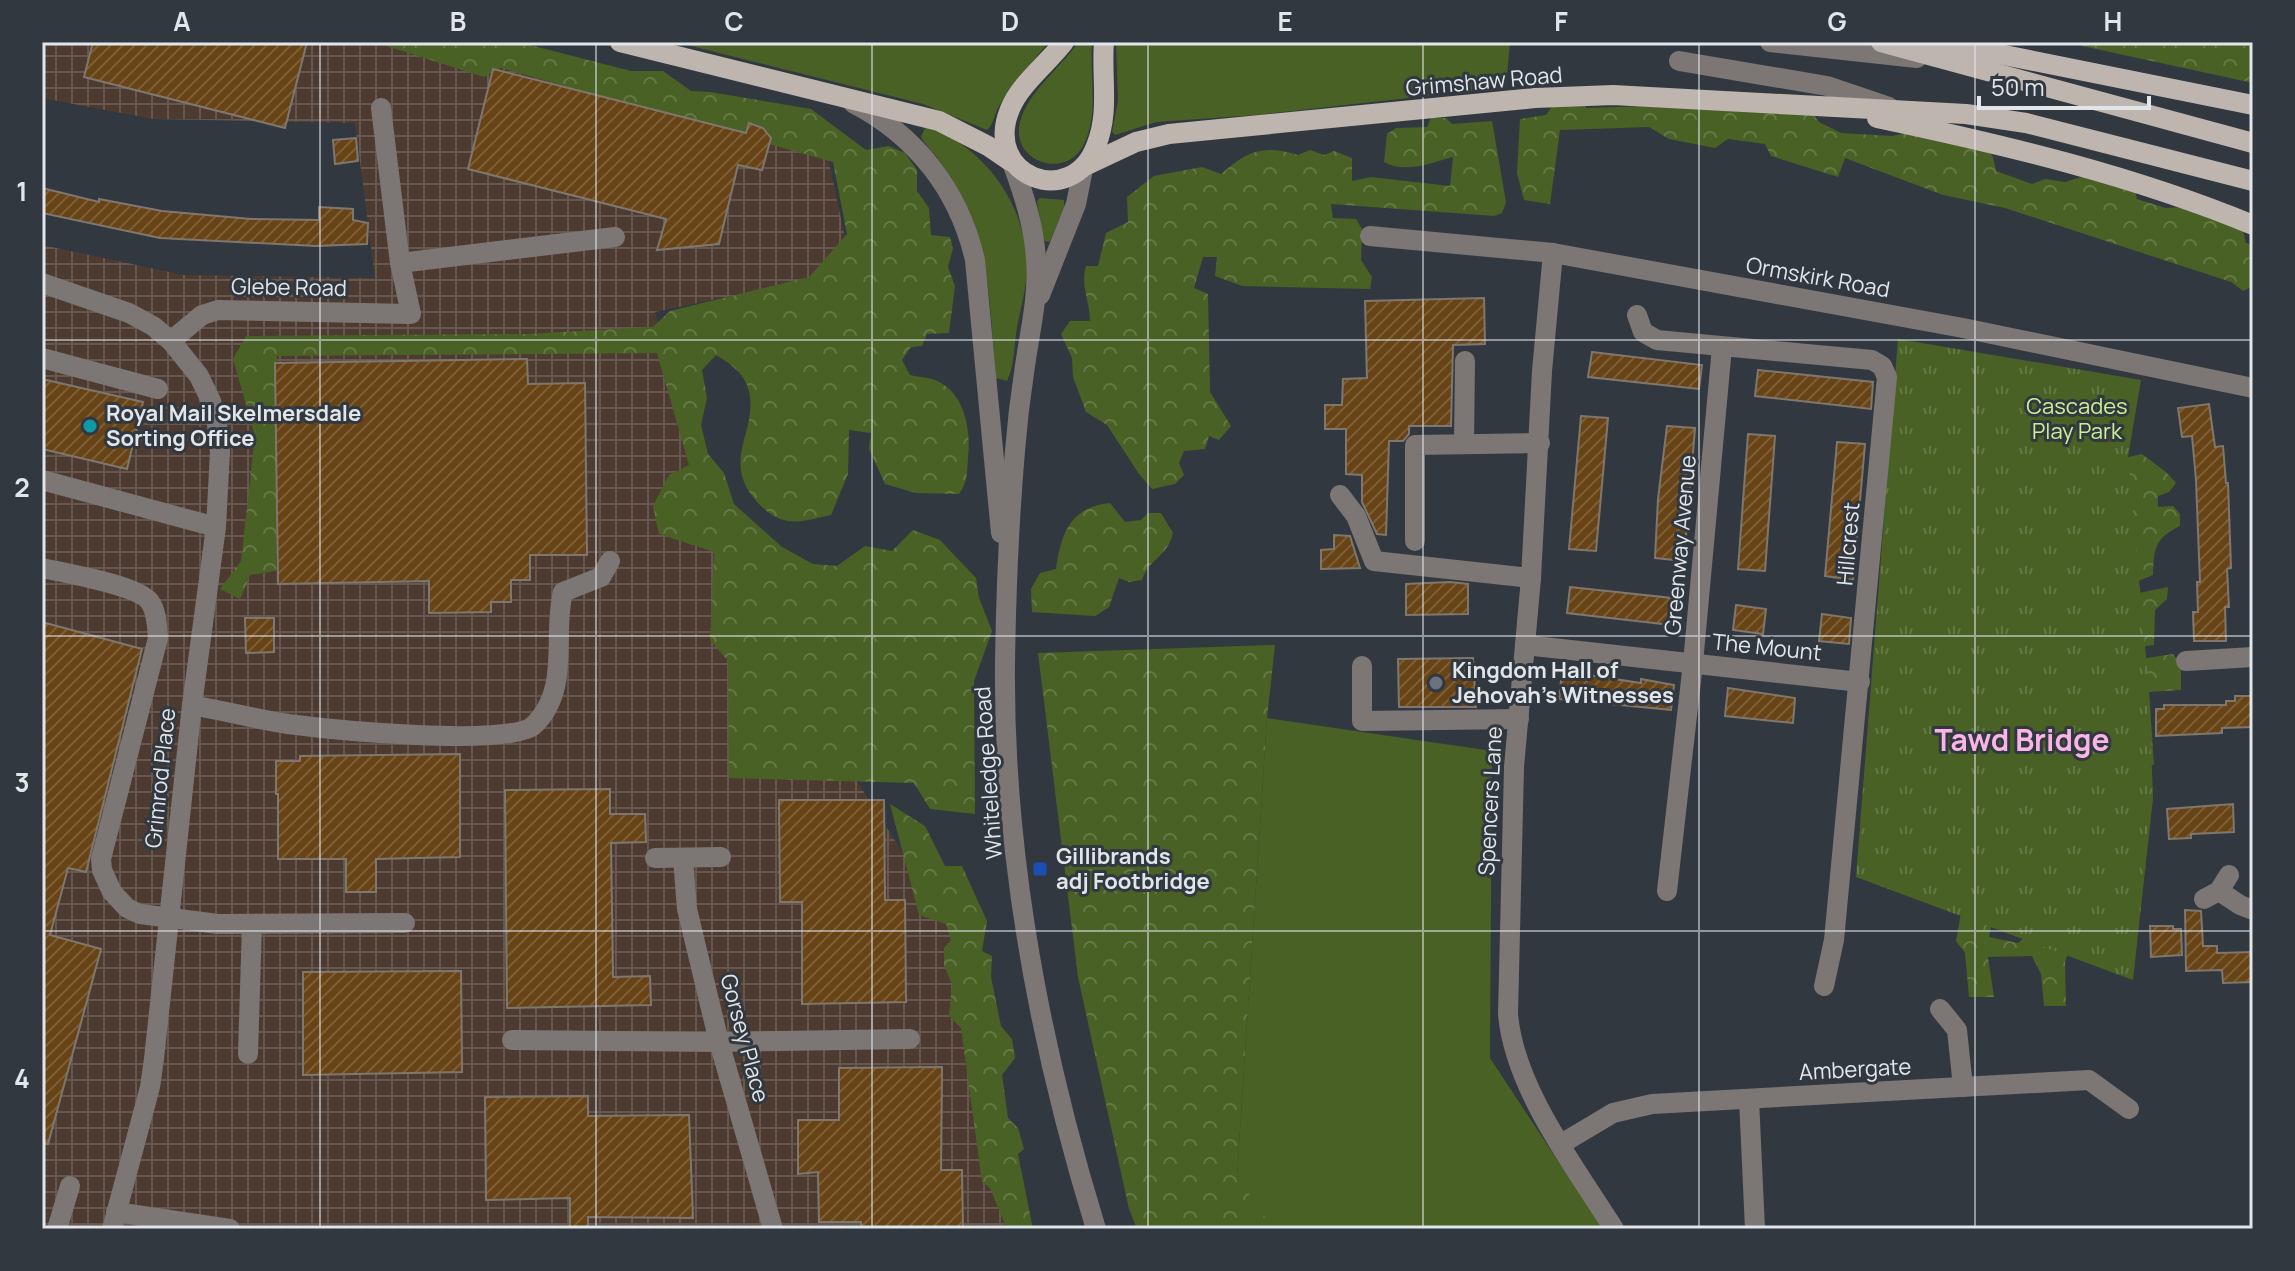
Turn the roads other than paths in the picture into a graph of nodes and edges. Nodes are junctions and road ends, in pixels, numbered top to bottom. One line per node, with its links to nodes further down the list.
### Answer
1 (620, 42): 9 (main road)
2 (1064, 42): 15 (main road)
3 (1104, 42): 16 (main road)
4 (1770, 42): 8 (street)
5 (1881, 42): 8 (main road)
6 (1939, 42): 11 (main road)
7 (1679, 61): 13 (street, Grimshaw Road)
8 (1961, 63): 14 (main road)
9 (838, 96): 15 (main road); 41 (street)
10 (1813, 105): 13 (main road, Grimshaw Road); 16 (main road, Grimshaw Road); 18 (main road)
11 (2253, 105)
12 (381, 108): 22 (street)
13 (1893, 108): 17 (main road, Grimshaw Road)
14 (2253, 143)
15 (1012, 163): 16 (main road, Grimshaw Road); 24 (street, Whiteledge Road)
16 (1085, 167): 24 (street, Whiteledge Road)
17 (2253, 181)
18 (2253, 225)
19 (1370, 236): 21 (street, Ormskirk Road)
20 (615, 237): 22 (street)
21 (1553, 253): 30 (street, Ormskirk Road); 32 (street, Spencers Lane)
22 (400, 263): 26 (street, Glebe Road)
23 (42, 283): 26 (street)
24 (1035, 306): 41 (street, Whiteledge Road)
25 (1637, 315): 27 (street, Hillcrest)
26 (171, 341): 36 (street, Grimrod Place)
27 (1722, 347): 45 (street, Greenway Avenue); 47 (street, Hillcrest)
28 (42, 358): 31 (street)
29 (1465, 361): 33 (street)
30 (2253, 388)
31 (158, 389)
32 (1540, 443): 33 (street); 40 (street, Spencers Lane)
33 (1464, 444): 37 (street)
34 (42, 480): 36 (street)
35 (1340, 495): 40 (street)
36 (216, 527): 48 (street, Grimrod Place)
37 (1415, 541)
38 (610, 561): 48 (street)
39 (42, 568): 56 (street)
40 (1531, 578): 42 (street, Spencers Lane)
41 (1007, 593): 74 (street, Whiteledge Road)
42 (1525, 645): 45 (street, The Mount); 49 (street, Spencers Lane)
43 (2253, 657): 44 (street)
44 (2186, 661)
45 (1693, 663): 47 (street, The Mount); 54 (street, Greenway Avenue)
46 (1362, 666): 49 (street)
47 (1860, 682): 59 (street, Hillcrest)
48 (192, 705): 56 (street, Grimrod Place)
49 (1519, 719): 68 (street, Spencers Lane)
50 (721, 857): 52 (street)
51 (655, 858): 52 (street)
52 (683, 858): 63 (street, Gorsey Place)
53 (2217, 888): 55 (street)
54 (1667, 891)
55 (2253, 910)
56 (169, 918): 58 (street); 70 (street, Grimrod Place)
57 (405, 923): 58 (street)
58 (252, 924): 64 (street)
59 (1824, 986)
60 (1940, 1009): 65 (street)
61 (910, 1039): 63 (street)
62 (512, 1040): 63 (street)
63 (719, 1042): 73 (street, Gorsey Place)
64 (248, 1054)
65 (1963, 1087): 66 (street, Ambergate); 67 (street, Ambergate)
66 (1749, 1099): 68 (street, Ambergate); 76 (street)
67 (2129, 1109)
68 (1561, 1144): 75 (street, Spencers Lane)
69 (70, 1186): 71 (street)
70 (114, 1221): 72 (street)
71 (57, 1229)
72 (230, 1229)
73 (773, 1229)
74 (1096, 1229)
75 (1614, 1229)
76 (1755, 1229)

